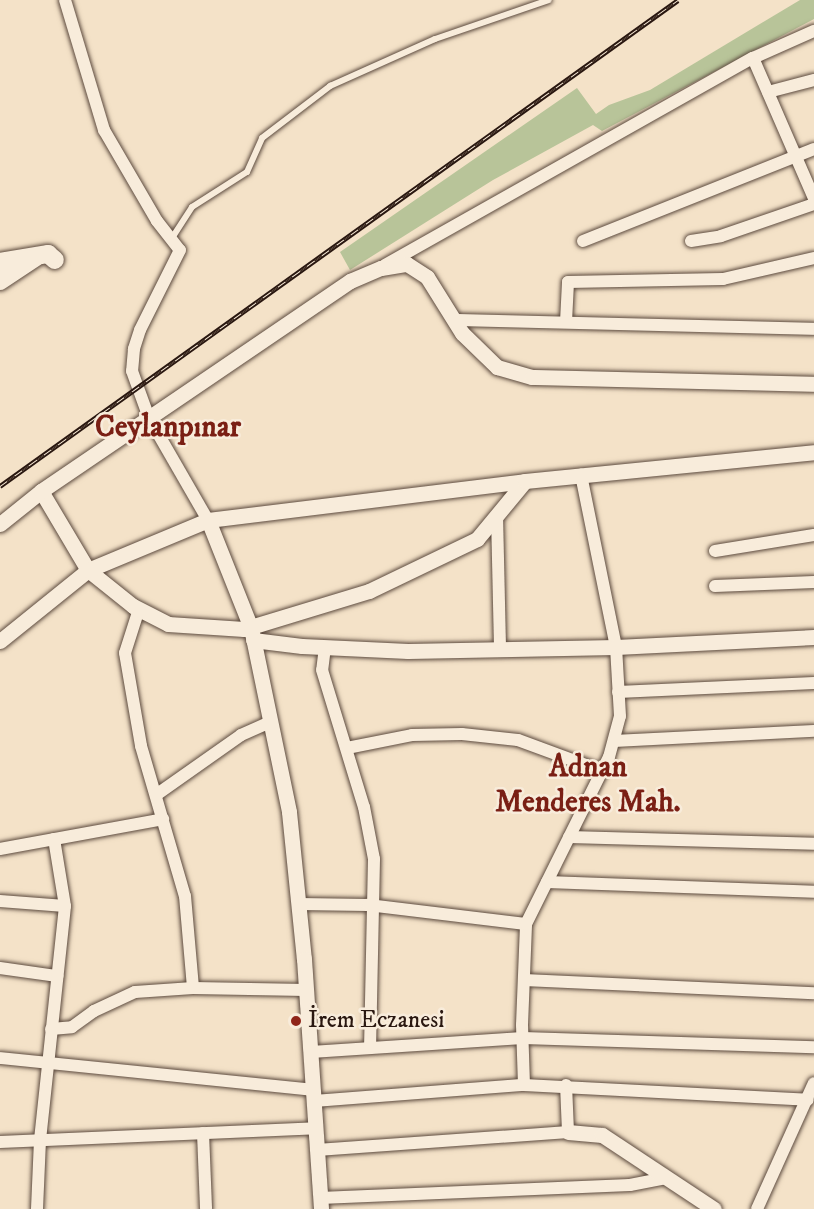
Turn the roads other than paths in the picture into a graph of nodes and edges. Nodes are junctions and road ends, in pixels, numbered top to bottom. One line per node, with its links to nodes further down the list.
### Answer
1 (65, 0): 11 (street)
2 (549, 0): 11 (lane)
3 (814, 31): 4 (street)
4 (753, 58): 6 (street); 16 (street)
5 (814, 80): 6 (street)
6 (768, 92): 8 (street)
7 (814, 149): 8 (street)
8 (795, 155): 9 (street); 13 (street)
9 (814, 198)
10 (814, 204): 12 (street)
11 (172, 238): 22 (street)
12 (691, 241)
13 (583, 242)
14 (814, 258): 19 (street)
15 (0, 262): 17 (main road)
16 (381, 268): 18 (street); 22 (street)
17 (0, 281)
18 (454, 320): 19 (street); 21 (street)
19 (566, 322): 20 (street)
20 (814, 329)
21 (814, 384)
22 (149, 418): 26 (street); 28 (street)
23 (814, 452): 24 (street)
24 (581, 476): 25 (street); 39 (street)
25 (525, 481): 27 (street); 28 (street)
26 (41, 492): 29 (street); 32 (street)
27 (497, 515): 36 (street); 41 (street)
28 (208, 520): 32 (street); 36 (street)
29 (0, 524)
30 (814, 535): 31 (street)
31 (715, 551)
32 (88, 570): 35 (street); 38 (street)
33 (814, 582): 34 (street)
34 (715, 586)
35 (139, 609): 36 (street); 49 (street)
36 (252, 634): 40 (street); 44 (street)
37 (814, 637): 39 (street)
38 (0, 641)
39 (616, 646): 41 (street); 43 (street)
40 (325, 647): 41 (street); 47 (street)
41 (500, 649)
42 (814, 683): 43 (street)
43 (618, 692): 46 (street)
44 (270, 722): 49 (street); 58 (street)
45 (814, 731): 46 (street)
46 (614, 741): 48 (street)
47 (347, 748): 48 (street); 60 (street)
48 (603, 771): 51 (street)
49 (156, 795): 50 (street)
50 (163, 819): 52 (street); 65 (street)
51 (569, 837): 53 (street); 55 (street)
52 (54, 839): 54 (street); 59 (street)
53 (814, 844)
54 (0, 849)
55 (547, 882): 56 (street); 61 (street)
56 (814, 892)
57 (0, 901): 59 (street)
58 (299, 904): 60 (street); 66 (street)
59 (65, 906): 63 (street)
60 (374, 906): 61 (street); 71 (street)
61 (526, 924): 64 (street)
62 (0, 968): 63 (street)
63 (57, 976): 68 (street)
64 (524, 981): 67 (street); 69 (street)
65 (193, 988): 66 (street); 68 (street)
66 (306, 990): 72 (street)
67 (814, 993)
68 (51, 1029): 74 (street)
69 (523, 1038): 70 (street); 71 (street); 76 (street)
70 (814, 1047)
71 (370, 1048): 72 (street)
72 (310, 1052): 78 (street)
73 (0, 1058): 74 (street)
74 (48, 1061): 78 (street); 83 (street)
75 (814, 1083): 79 (street)
76 (524, 1085): 77 (street); 78 (street)
77 (566, 1085): 79 (street); 81 (street)
78 (313, 1096): 80 (street)
79 (808, 1100): 91 (street)
80 (316, 1128): 82 (street); 85 (street)
81 (568, 1132): 85 (street); 86 (street)
82 (203, 1133): 83 (street); 89 (street)
83 (40, 1140): 84 (street); 88 (street)
84 (0, 1142)
85 (317, 1150): 87 (street)
86 (668, 1178): 87 (street); 90 (street)
87 (320, 1204)
88 (37, 1209)
89 (206, 1209)
90 (714, 1209)
91 (757, 1209)

